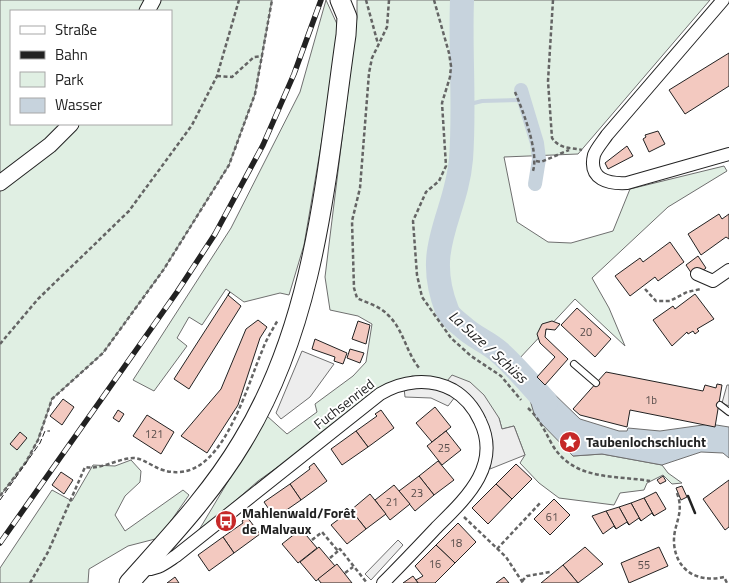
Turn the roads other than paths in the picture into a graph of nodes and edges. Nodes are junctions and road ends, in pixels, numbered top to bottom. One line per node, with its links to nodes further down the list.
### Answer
1 (340, 0): 12 (main road)
2 (722, 0): 4 (street)
3 (70, 125): 5 (street)
4 (729, 154)
5 (0, 183)
6 (729, 270): 7 (street)
7 (697, 274)
8 (574, 364): 9 (lane)
9 (596, 383)
10 (720, 405): 11 (lane)
11 (729, 412)
12 (135, 576): 13 (street, Fuchsenried)
13 (383, 583)

